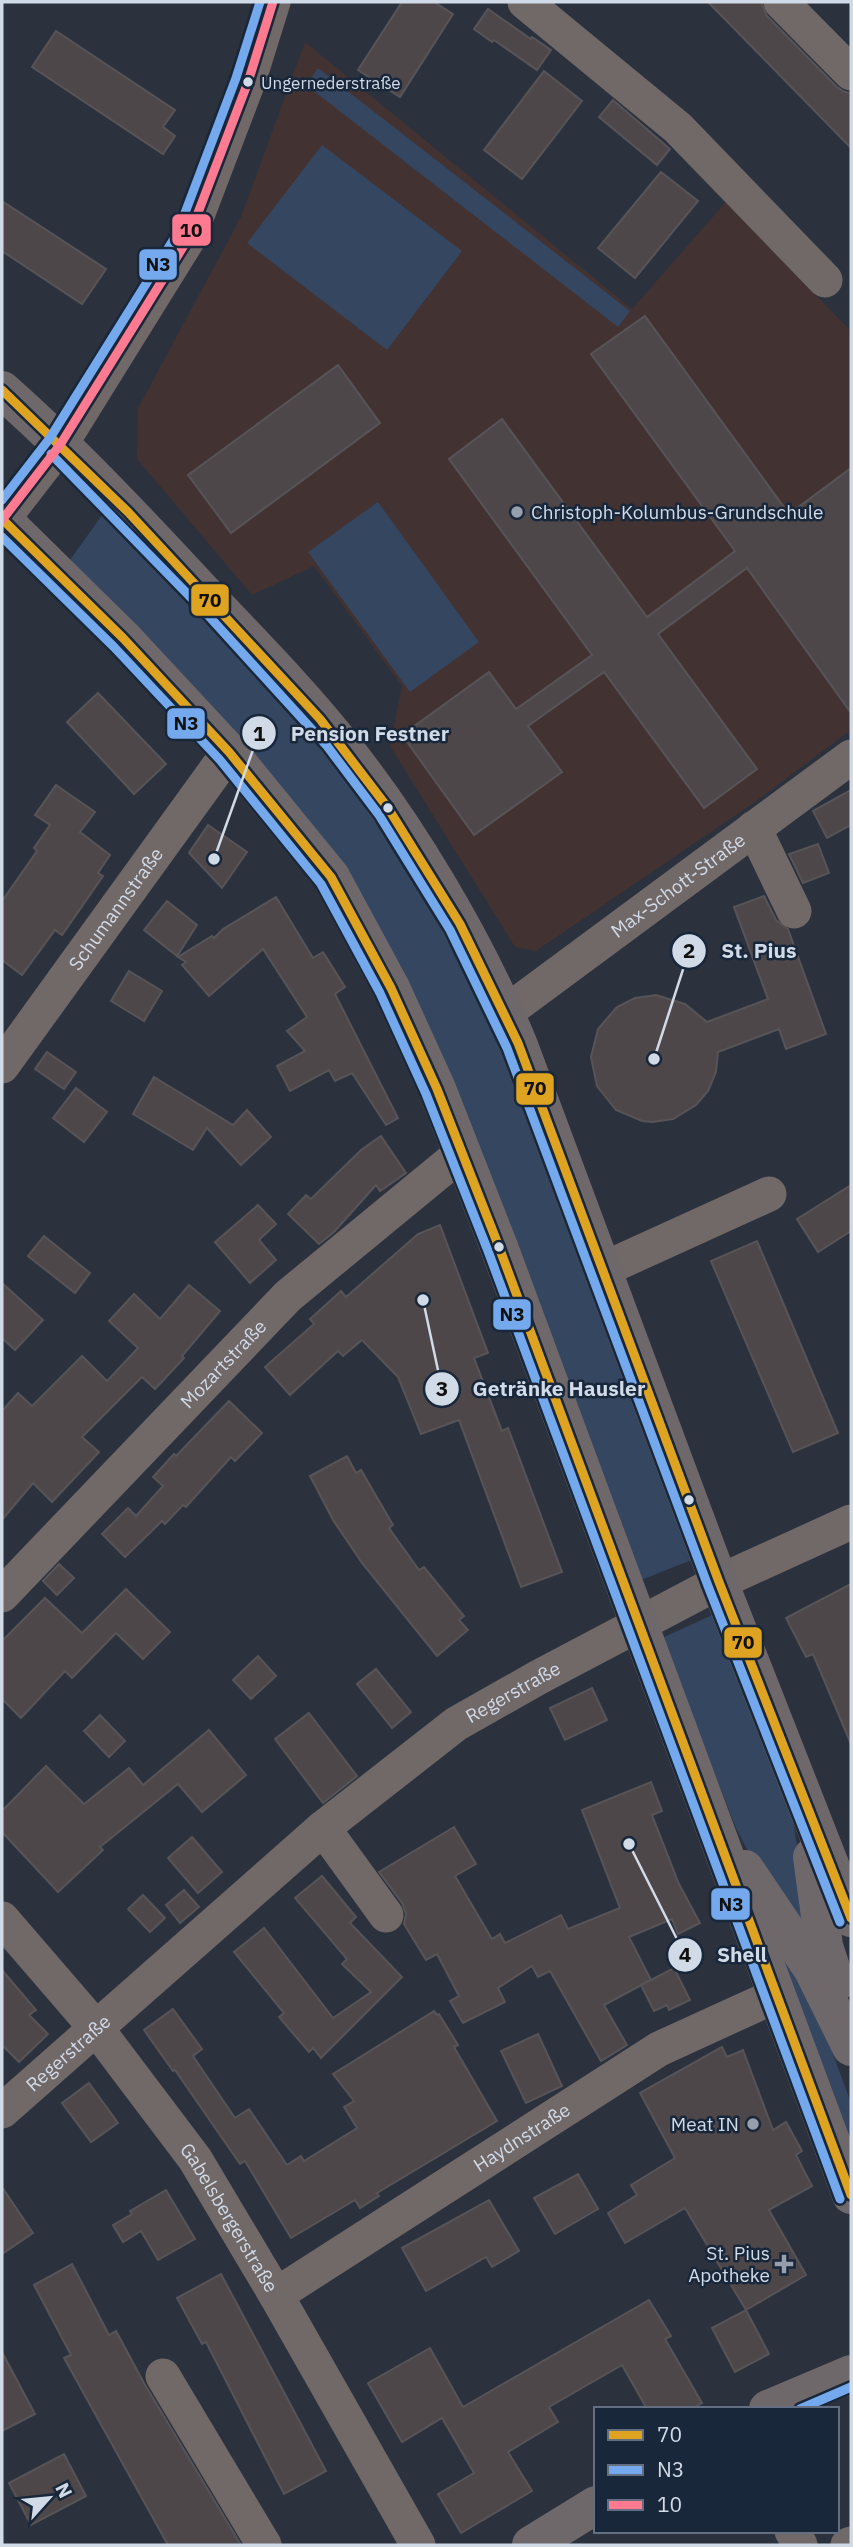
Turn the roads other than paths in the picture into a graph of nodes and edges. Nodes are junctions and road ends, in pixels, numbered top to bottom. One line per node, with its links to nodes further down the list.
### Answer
1 (273, 2): 7 (street)
2 (525, 2): 5 (street)
3 (781, 2): 4 (street)
4 (851, 72)
5 (825, 280)
6 (2, 390): 7 (main road)
7 (60, 445): 8 (street); 13 (main road)
8 (2, 520): 9 (main road)
9 (229, 752): 14 (street, Schumannstraße); 15 (main road)
10 (851, 757): 11 (street, Max-Schott-Straße)
11 (754, 828): 12 (street); 13 (street, Max-Schott-Straße)
12 (794, 911)
13 (505, 1013): 17 (main road)
14 (2, 1066)
15 (463, 1152): 20 (street, Mozartstraße); 21 (main road)
16 (769, 1194): 17 (street)
17 (603, 1270): 19 (main road)
18 (851, 1522): 19 (street, Regerstraße)
19 (719, 1582): 21 (street, Regerstraße); 22 (main road)
20 (2, 1595)
21 (639, 1625): 23 (street, Regerstraße); 24 (main road)
22 (805, 1800): 26 (main road); 30 (main road)
23 (323, 1828): 25 (street); 29 (street, Regerstraße)
24 (719, 1838): 28 (main road); 31 (main road)
25 (386, 1915)
26 (851, 1918)
27 (2, 1919): 29 (street, Gabelsbergerstraße)
28 (777, 1996): 33 (main road); 34 (street, Haydnstraße)
29 (96, 2028): 32 (street, Regerstraße); 34 (street, Gabelsbergerstraße)
30 (851, 2038)
31 (851, 2046)
32 (2, 2111)
33 (851, 2194)
34 (276, 2295): 40 (street, Gabelsbergerstraße)
35 (851, 2374): 37 (main road)
36 (163, 2376): 39 (street)
37 (773, 2407)
38 (594, 2506): 41 (main road)
39 (264, 2545)
40 (418, 2545)
41 (531, 2545)

